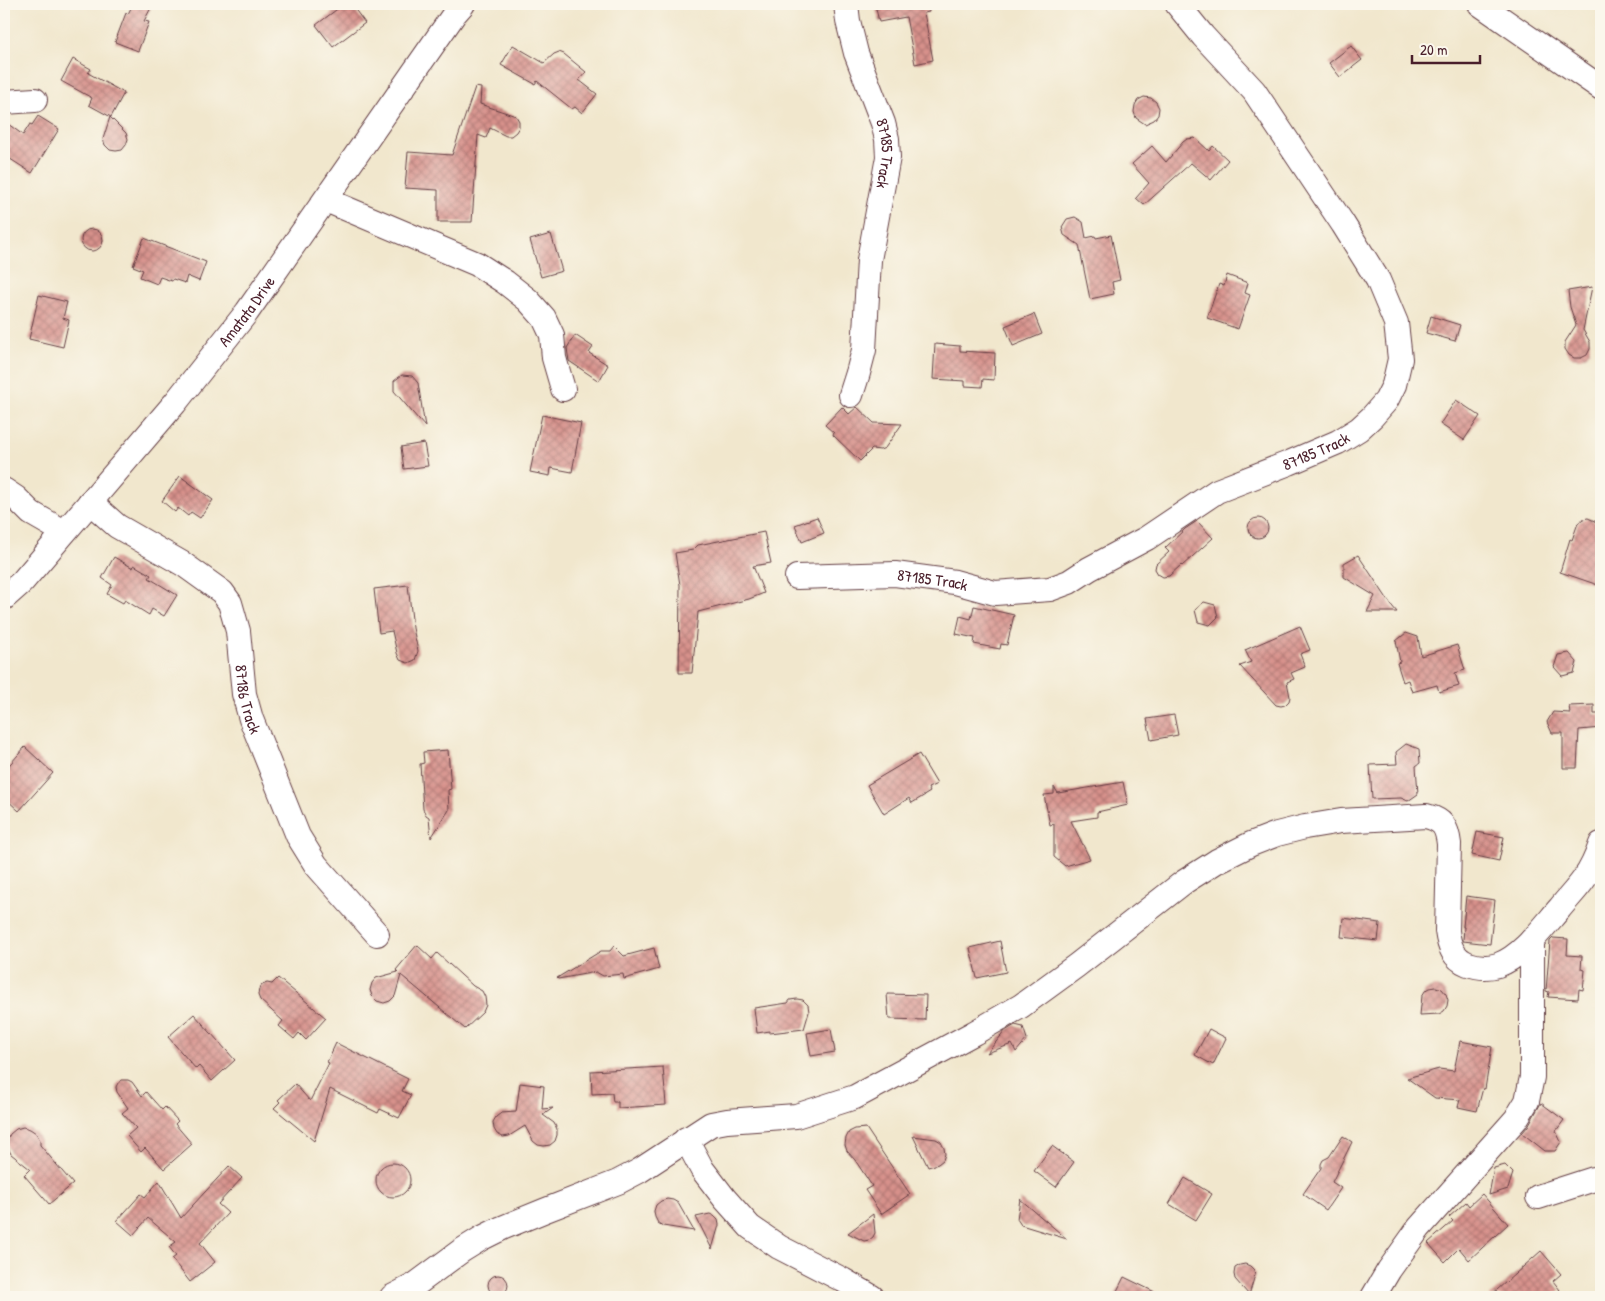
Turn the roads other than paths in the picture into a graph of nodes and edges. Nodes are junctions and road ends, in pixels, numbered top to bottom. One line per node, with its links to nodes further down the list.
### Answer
1 (463, 4): 8 (street, Amatata Drive)
2 (846, 4): 10 (street, 87185 Track)
3 (1177, 4): 14 (street, 87185 Track)
4 (1480, 4): 5 (street)
5 (1601, 88)
6 (35, 100): 7 (street)
7 (4, 102)
8 (326, 200): 9 (street); 12 (street, Amatata Drive)
9 (563, 389)
10 (850, 395)
11 (4, 490): 13 (street)
12 (90, 502): 13 (street, Amatata Drive); 17 (street, 87186 Track)
13 (64, 532): 15 (street, Amatata Drive)
14 (797, 577)
15 (4, 598)
16 (1601, 844): 18 (street)
17 (378, 934)
18 (1532, 940): 19 (street); 24 (street)
19 (686, 1139): 22 (street); 23 (street)
20 (1601, 1179): 21 (street)
21 (1538, 1197)
22 (392, 1297)
23 (872, 1297)
24 (1373, 1297)

